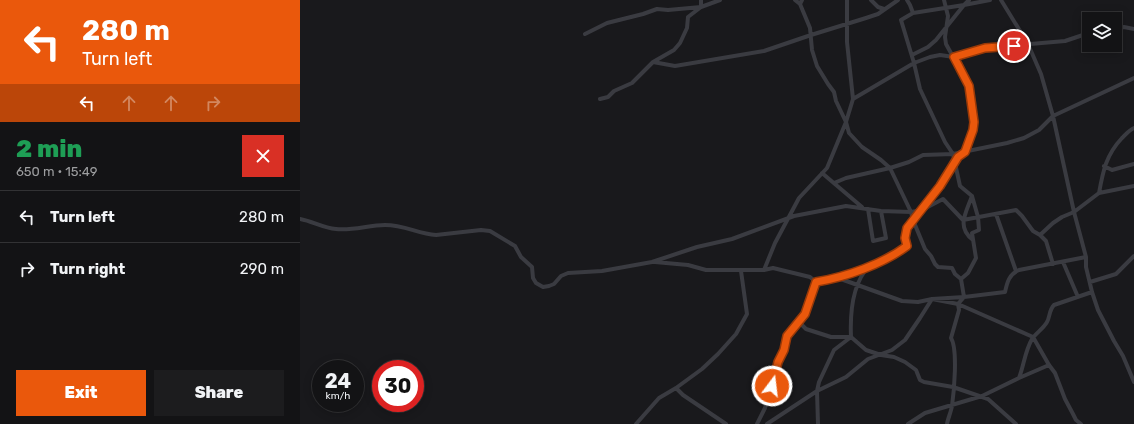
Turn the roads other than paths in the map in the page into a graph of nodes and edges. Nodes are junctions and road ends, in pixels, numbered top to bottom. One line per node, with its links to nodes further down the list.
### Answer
1 (701, 0): 14 (street)
2 (720, 0): 14 (street)
3 (795, 0): 12 (street)
4 (847, 0): 18 (street)
5 (871, 0): 16 (street)
6 (898, 0): 16 (street)
7 (907, 0): 17 (street)
8 (944, 0): 15 (street)
9 (969, 0): 13 (street)
10 (990, 0): 13 (street)
11 (1001, 0): 25 (street)
12 (801, 2): 23 (street)
13 (964, 5): 15 (street); 19 (street)
14 (701, 7): 22 (street); 28 (street)
15 (946, 8): 17 (street); 19 (street)
16 (884, 9): 18 (street)
17 (913, 13): 26 (street)
18 (848, 24): 23 (street); 32 (street)
19 (946, 26): 26 (street); 27 (street)
20 (1122, 27): 21 (street)
21 (1134, 29)
22 (585, 34)
23 (811, 35): 28 (street); 34 (street)
24 (1082, 35): 25 (street)
25 (1028, 44): 27 (street); 33 (street)
26 (912, 55): 29 (street)
27 (954, 57): 29 (street); 36 (street)
28 (654, 62): 31 (street)
29 (914, 63): 32 (street); 37 (street)
30 (1134, 78): 33 (street)
31 (600, 99)
32 (853, 99): 34 (street)
33 (1053, 116): 36 (street); 52 (street)
34 (846, 122): 41 (street); 42 (street)
35 (1134, 128): 40 (street)
36 (965, 152): 37 (street); 38 (street)
37 (952, 154): 38 (street); 41 (street)
38 (955, 163): 46 (street); 49 (street)
39 (1134, 164): 40 (street)
40 (1104, 166): 45 (street)
41 (890, 168): 43 (street); 51 (street)
42 (822, 173): 43 (street); 55 (street)
43 (834, 183): 47 (street)
44 (1134, 186): 45 (street)
45 (1099, 193): 52 (street)
46 (972, 196): 54 (street); 58 (street)
47 (862, 207): 48 (street); 55 (street)
48 (868, 209): 50 (street); 50 (street)
49 (922, 210): 51 (street); 57 (street); 58 (street)
50 (881, 211): 51 (street)
51 (911, 212): 57 (street)
52 (1074, 212): 59 (street); 62 (street)
53 (996, 214): 54 (street); 59 (street); 69 (street)
54 (978, 217): 58 (street); 60 (street)
55 (787, 219): 63 (street); 67 (street)
56 (300, 220): 63 (street)
57 (912, 220): 66 (street); 71 (street)
58 (963, 220): 60 (street)
59 (1040, 235): 65 (street)
60 (973, 240): 71 (street)
61 (1134, 256): 73 (street)
62 (1086, 257): 64 (street); 73 (street)
63 (652, 262): 68 (street)
64 (1063, 262): 65 (street); 77 (street)
65 (1053, 264): 69 (street)
66 (870, 266): 70 (street); 74 (street)
67 (764, 270): 68 (street); 72 (street)
68 (741, 271): 88 (street)
69 (1016, 271): 76 (street)
70 (838, 278): 72 (street); 74 (street)
71 (962, 279): 76 (street)
72 (816, 282): 80 (street)
73 (1090, 282): 75 (street)
74 (858, 286): 78 (street); 81 (street)
75 (1092, 292): 77 (street); 86 (street)
76 (964, 297): 78 (street); 79 (street)
77 (1078, 298): 82 (street)
78 (932, 299): 79 (street); 83 (street)
79 (958, 304): 82 (street); 87 (street)
80 (805, 314): 81 (street); 96 (street)
81 (851, 336): 83 (street); 89 (street)
82 (1033, 337): 84 (street); 85 (street)
83 (881, 355): 87 (street); 89 (street)
84 (1049, 365): 85 (street); 92 (street)
85 (1019, 378): 90 (street)
86 (1134, 382)
87 (953, 387): 90 (street); 91 (street)
88 (676, 388): 94 (street); 95 (street)
89 (817, 391): 97 (street); 98 (street)
90 (981, 397): 91 (street); 93 (street)
91 (952, 406): 99 (street); 100 (street)
92 (1077, 422): 101 (street)
93 (1014, 423)
94 (636, 424)
95 (726, 424)
96 (756, 424)
97 (768, 424)
98 (818, 424)
99 (908, 424)
100 (947, 424)
101 (1081, 424)

